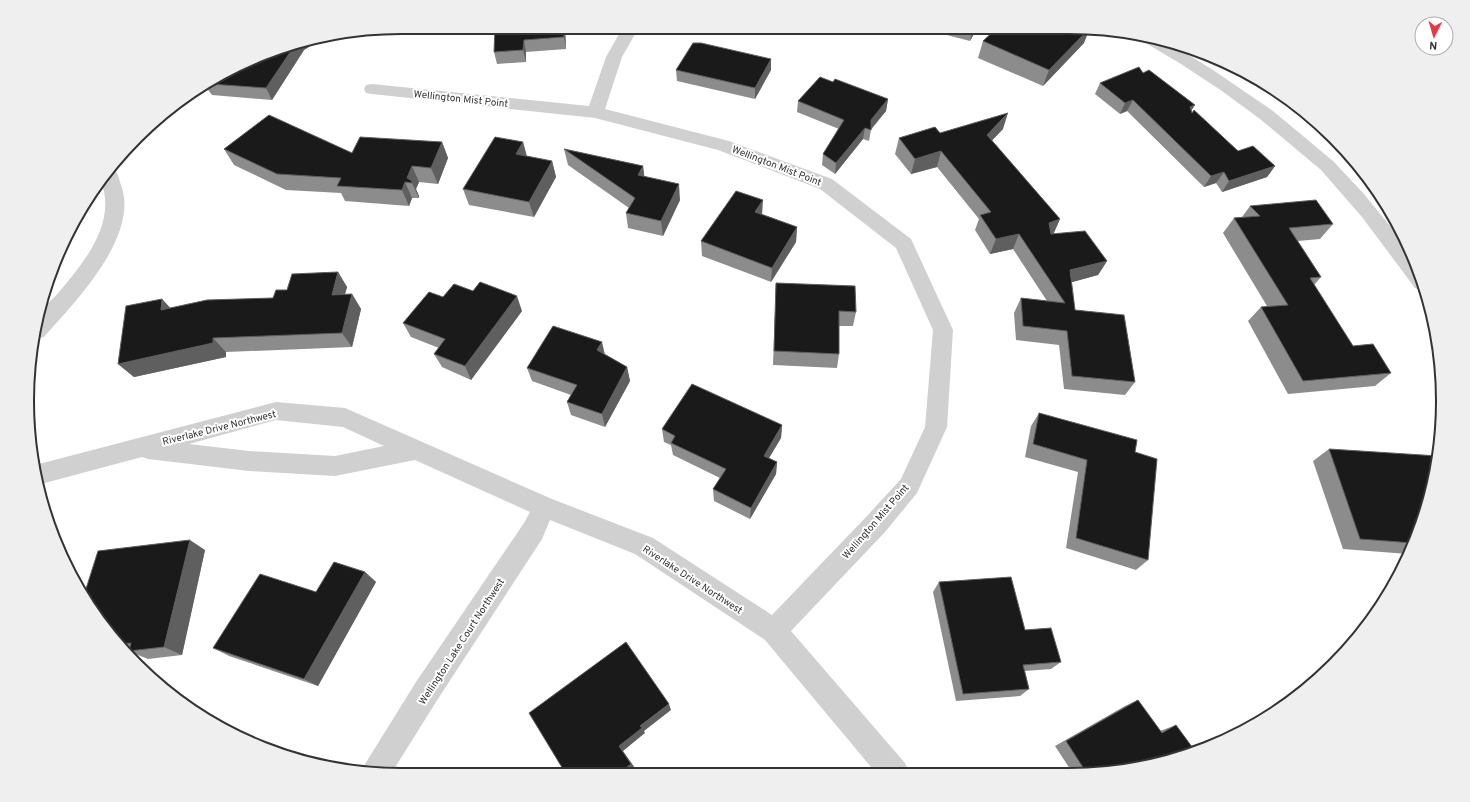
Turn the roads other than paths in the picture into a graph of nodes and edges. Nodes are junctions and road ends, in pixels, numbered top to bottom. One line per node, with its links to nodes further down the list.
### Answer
1 (627, 34): 4 (street)
2 (1166, 47): 6 (street)
3 (372, 89): 4 (street, Wellington Mist Point)
4 (595, 112): 12 (street, Wellington Mist Point)
5 (110, 177): 7 (street)
6 (1409, 264)
7 (42, 325)
8 (135, 447): 9 (street, Riverlake Drive Northwest); 9 (street, Riverlake Drive Northwest); 10 (street, Riverlake Drive Northwest)
9 (416, 450): 11 (street, Riverlake Drive Northwest)
10 (41, 473)
11 (544, 507): 12 (street, Riverlake Drive Northwest); 13 (street, Wellington Lake Court Northwest)
12 (774, 631): 14 (street, Riverlake Drive Northwest)
13 (379, 767)
14 (892, 768)

